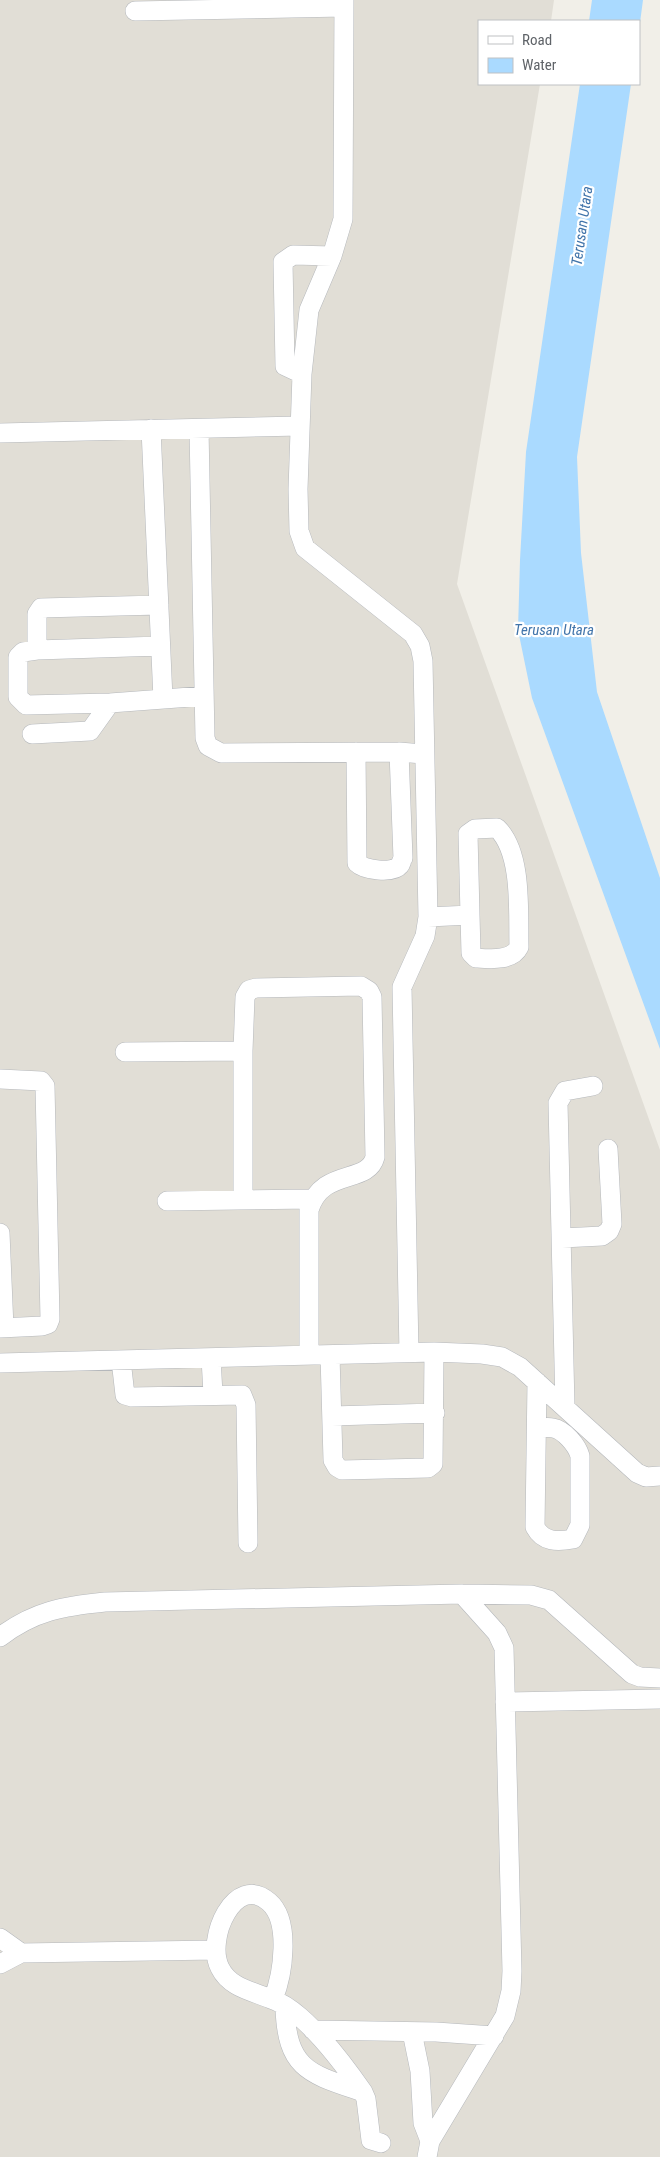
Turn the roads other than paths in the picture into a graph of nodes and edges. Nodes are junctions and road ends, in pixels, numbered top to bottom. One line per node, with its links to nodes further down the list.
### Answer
1 (344, 4): 2 (lane); 3 (lane)
2 (135, 10)
3 (332, 256): 4 (lane); 4 (lane)
4 (302, 374): 5 (lane)
5 (300, 426): 7 (lane); 18 (lane)
6 (151, 429): 7 (lane); 8 (lane); 9 (lane)
7 (199, 429): 12 (lane)
8 (0, 433)
9 (159, 605): 10 (lane); 11 (lane)
10 (160, 646): 11 (lane); 13 (lane)
11 (38, 650): 14 (lane)
12 (204, 696): 13 (lane); 16 (lane)
13 (163, 699): 14 (lane)
14 (110, 703): 15 (lane)
15 (32, 734)
16 (356, 752): 17 (lane); 17 (lane)
17 (399, 752): 18 (lane)
18 (423, 754): 20 (lane)
19 (470, 915): 19 (lane); 20 (lane)
20 (428, 917): 33 (lane)
21 (243, 1051): 22 (lane); 26 (lane); 27 (lane)
22 (125, 1052)
23 (0, 1079): 31 (lane)
24 (592, 1086): 30 (lane)
25 (608, 1149): 30 (lane)
26 (243, 1200): 27 (lane); 28 (lane)
27 (312, 1200): 34 (lane)
28 (167, 1202)
29 (0, 1234): 31 (lane)
30 (562, 1238): 41 (lane)
31 (2, 1328)
32 (434, 1352): 33 (lane); 39 (lane); 42 (lane)
33 (409, 1353): 35 (lane)
34 (309, 1355): 35 (lane); 36 (lane)
35 (330, 1355): 43 (lane)
36 (211, 1358): 37 (lane); 40 (lane)
37 (121, 1360): 38 (lane); 40 (lane)
38 (0, 1363)
39 (537, 1382): 41 (lane); 44 (lane)
40 (213, 1394): 46 (lane)
41 (565, 1407): 45 (lane)
42 (435, 1413): 43 (lane); 43 (lane)
43 (332, 1416)
44 (537, 1428): 44 (lane)
45 (660, 1476)
46 (248, 1543)
47 (462, 1594): 48 (lane); 49 (lane); 51 (lane)
48 (0, 1637)
49 (660, 1678)
50 (660, 1699): 51 (lane)
51 (505, 1702): 59 (lane)
52 (0, 1938): 54 (lane)
53 (216, 1950): 54 (lane); 56 (lane); 56 (lane)
54 (21, 1953): 55 (lane)
55 (0, 1964)
56 (279, 2004): 57 (lane); 60 (lane)
57 (313, 2030): 58 (lane); 60 (lane)
58 (412, 2032): 59 (lane); 62 (lane)
59 (494, 2036): 62 (lane)
60 (363, 2092): 61 (lane)
61 (381, 2144)
62 (428, 2149)

